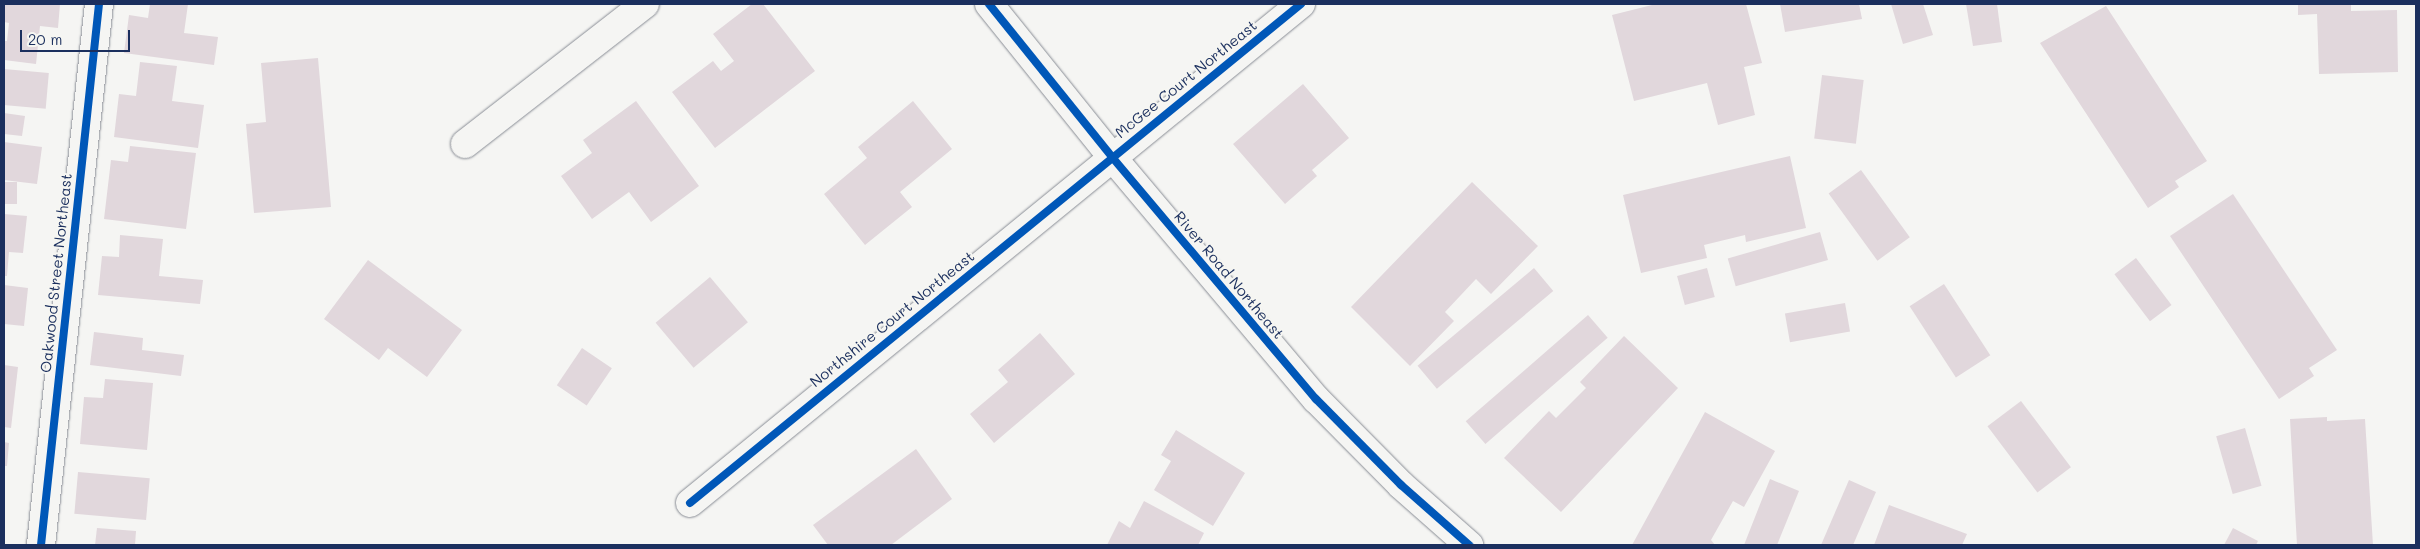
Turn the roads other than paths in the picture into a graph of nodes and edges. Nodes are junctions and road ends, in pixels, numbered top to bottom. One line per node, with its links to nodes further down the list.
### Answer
1 (99, 4): 8 (street, Oakwood Street Northeast)
2 (645, 4): 5 (street)
3 (989, 4): 6 (street, River Road Northeast)
4 (1301, 4): 6 (street, McGee Court Northeast)
5 (465, 144)
6 (1112, 157): 7 (street, Northshire Court Northeast); 9 (street, River Road Northeast)
7 (690, 503)
8 (40, 545)
9 (1469, 545)

